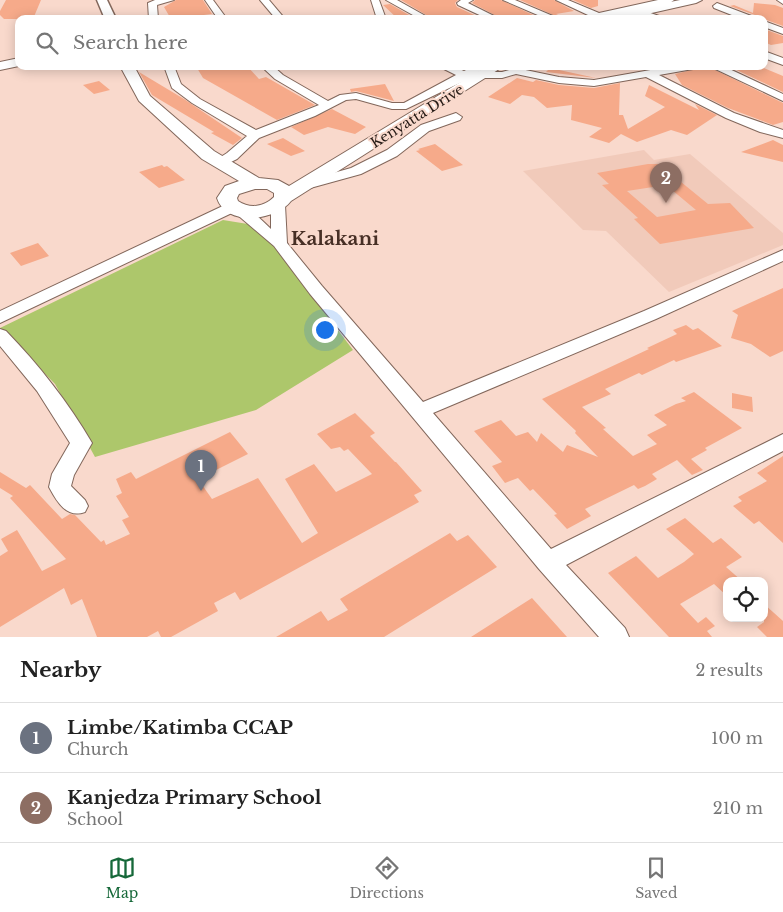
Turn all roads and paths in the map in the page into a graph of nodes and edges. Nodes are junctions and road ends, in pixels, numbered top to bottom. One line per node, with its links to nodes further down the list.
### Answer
1 (102, 0): 15 (street)
2 (170, 0): 16 (street)
3 (209, 0): 17 (street)
4 (264, 0): 18 (street)
5 (375, 0): 19 (street)
6 (390, 0): 20 (street)
7 (465, 0): 21 (street)
8 (508, 0): 22 (street)
9 (560, 0): 23 (street)
10 (631, 0): 14 (street)
11 (670, 0): 14 (street)
12 (696, 0): 14 (main road)
13 (717, 6): 26 (street)
14 (640, 9): 24 (main road); 25 (street)
15 (108, 15)
16 (153, 15)
17 (220, 15)
18 (277, 15)
19 (381, 15)
20 (418, 15)
21 (487, 15)
22 (546, 15)
23 (597, 15)
24 (612, 15)
25 (651, 15)
26 (741, 15)
27 (783, 22): 28 (street)
28 (768, 24)
29 (768, 26): 30 (street)
30 (783, 31)
31 (768, 56): 32 (street)
32 (783, 62)
33 (15, 63): 34 (main road)
34 (0, 66)
35 (129, 70): 50 (main road)
36 (170, 70): 49 (street)
37 (271, 70): 46 (street)
38 (452, 70): 44 (street)
39 (638, 70): 43 (street)
40 (673, 70): 43 (street)
41 (723, 70): 45 (street)
42 (483, 71): 43 (street); 44 (street); 51 (main road, Kenyatta Drive)
43 (649, 75): 48 (street)
44 (466, 76): 46 (street)
45 (783, 98)
46 (328, 106): 49 (street)
47 (456, 116): 53 (street)
48 (783, 134)
49 (255, 135): 50 (street)
50 (214, 158): 52 (main road); 55 (main road)
51 (337, 164): 52 (main road); 53 (main road, Kenyatta Drive)
52 (259, 183): 54 (main road); 55 (main road)
53 (300, 186): 54 (main road, Kenyatta Drive)
54 (281, 201): 55 (main road); 56 (street)
55 (233, 204): 56 (street); 58 (street)
56 (279, 243): 60 (street)
57 (783, 255): 60 (street)
58 (0, 318)
59 (0, 335): 62 (street)
60 (420, 411): 63 (street)
61 (783, 442): 63 (street)
62 (77, 506)
63 (548, 562): 64 (street)
64 (616, 637)

